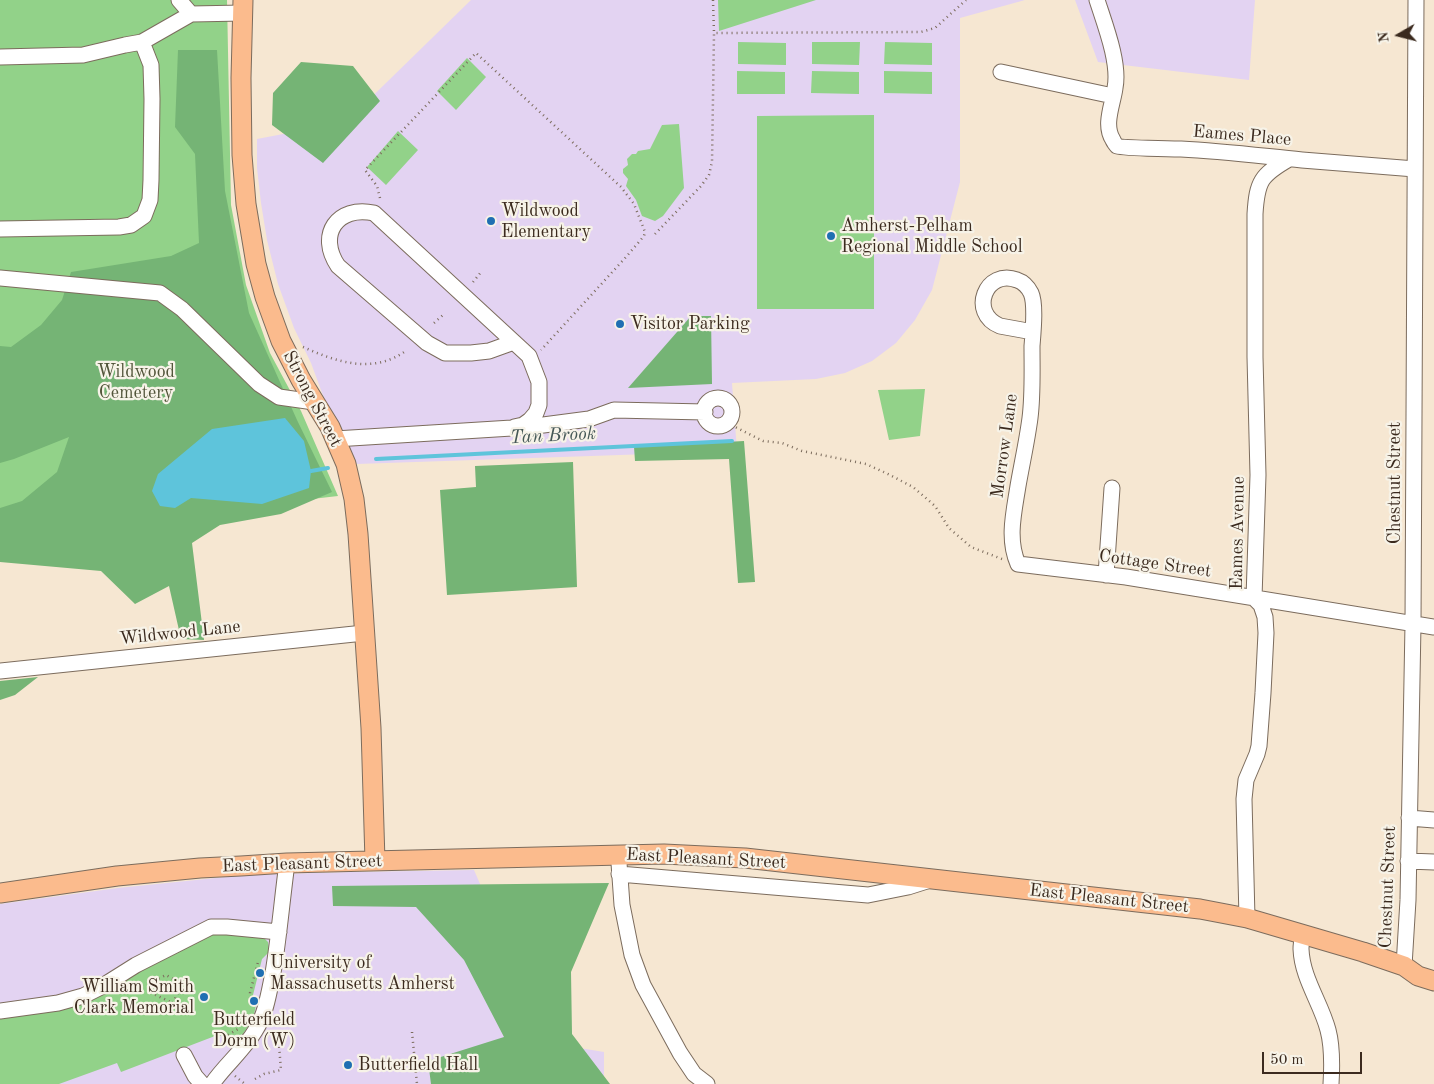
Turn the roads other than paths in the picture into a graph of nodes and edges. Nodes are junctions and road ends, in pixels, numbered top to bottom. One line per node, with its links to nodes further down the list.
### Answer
1 (179, 0): 5 (street)
2 (1098, 0): 9 (street)
3 (1416, 0): 11 (street, Chestnut Street)
4 (243, 7): 5 (street); 16 (main road, Strong Street)
5 (191, 14): 6 (street)
6 (142, 42): 7 (street); 12 (street)
7 (0, 58)
8 (1001, 72): 9 (street)
9 (1113, 96): 10 (street, Eames Place)
10 (1289, 159): 11 (street, Eames Place); 23 (street, Eames Avenue)
11 (1415, 169): 24 (street, Chestnut Street)
12 (0, 229)
13 (0, 278): 16 (street)
14 (1033, 332): 21 (street, Morrow Lane)
15 (514, 342): 15 (street); 18 (street)
16 (314, 402): 19 (main road, Strong Street)
17 (705, 412): 17 (street); 18 (street)
18 (514, 427): 19 (street)
19 (335, 439): 26 (main road, Strong Street)
20 (1112, 488): 22 (street)
21 (1018, 564): 22 (street, Cottage Street)
22 (1106, 575): 23 (street, Cottage Street)
23 (1254, 598): 24 (street, Cottage Street); 37 (street, Eames Avenue)
24 (1413, 624): 25 (street, Cottage Street); 28 (street, Chestnut Street)
25 (1434, 627)
26 (364, 632): 27 (street, Wildwood Lane); 30 (main road, Strong Street)
27 (0, 671)
28 (1409, 818): 29 (street); 31 (street, Chestnut Street)
29 (1434, 820)
30 (375, 861): 33 (main road, East Pleasant Street); 34 (main road, East Pleasant Street)
31 (1408, 861): 32 (street); 40 (street, Chestnut Street)
32 (1434, 862)
33 (287, 863): 36 (main road, East Pleasant Street); 38 (street)
34 (619, 864): 35 (main road, East Pleasant Street); 35 (street); 47 (street)
35 (934, 879): 37 (main road, East Pleasant Street)
36 (0, 893)
37 (1247, 918): 39 (main road, East Pleasant Street)
38 (279, 932): 43 (street); 46 (street)
39 (1302, 934): 40 (main road, East Pleasant Street); 48 (street)
40 (1404, 966): 41 (main road, East Pleasant Street); 42 (main road, East Pleasant Street)
41 (1434, 969)
42 (1434, 981)
43 (0, 1011)
44 (184, 1055): 45 (street)
45 (202, 1084)
46 (212, 1084)
47 (707, 1084)
48 (1331, 1084)

